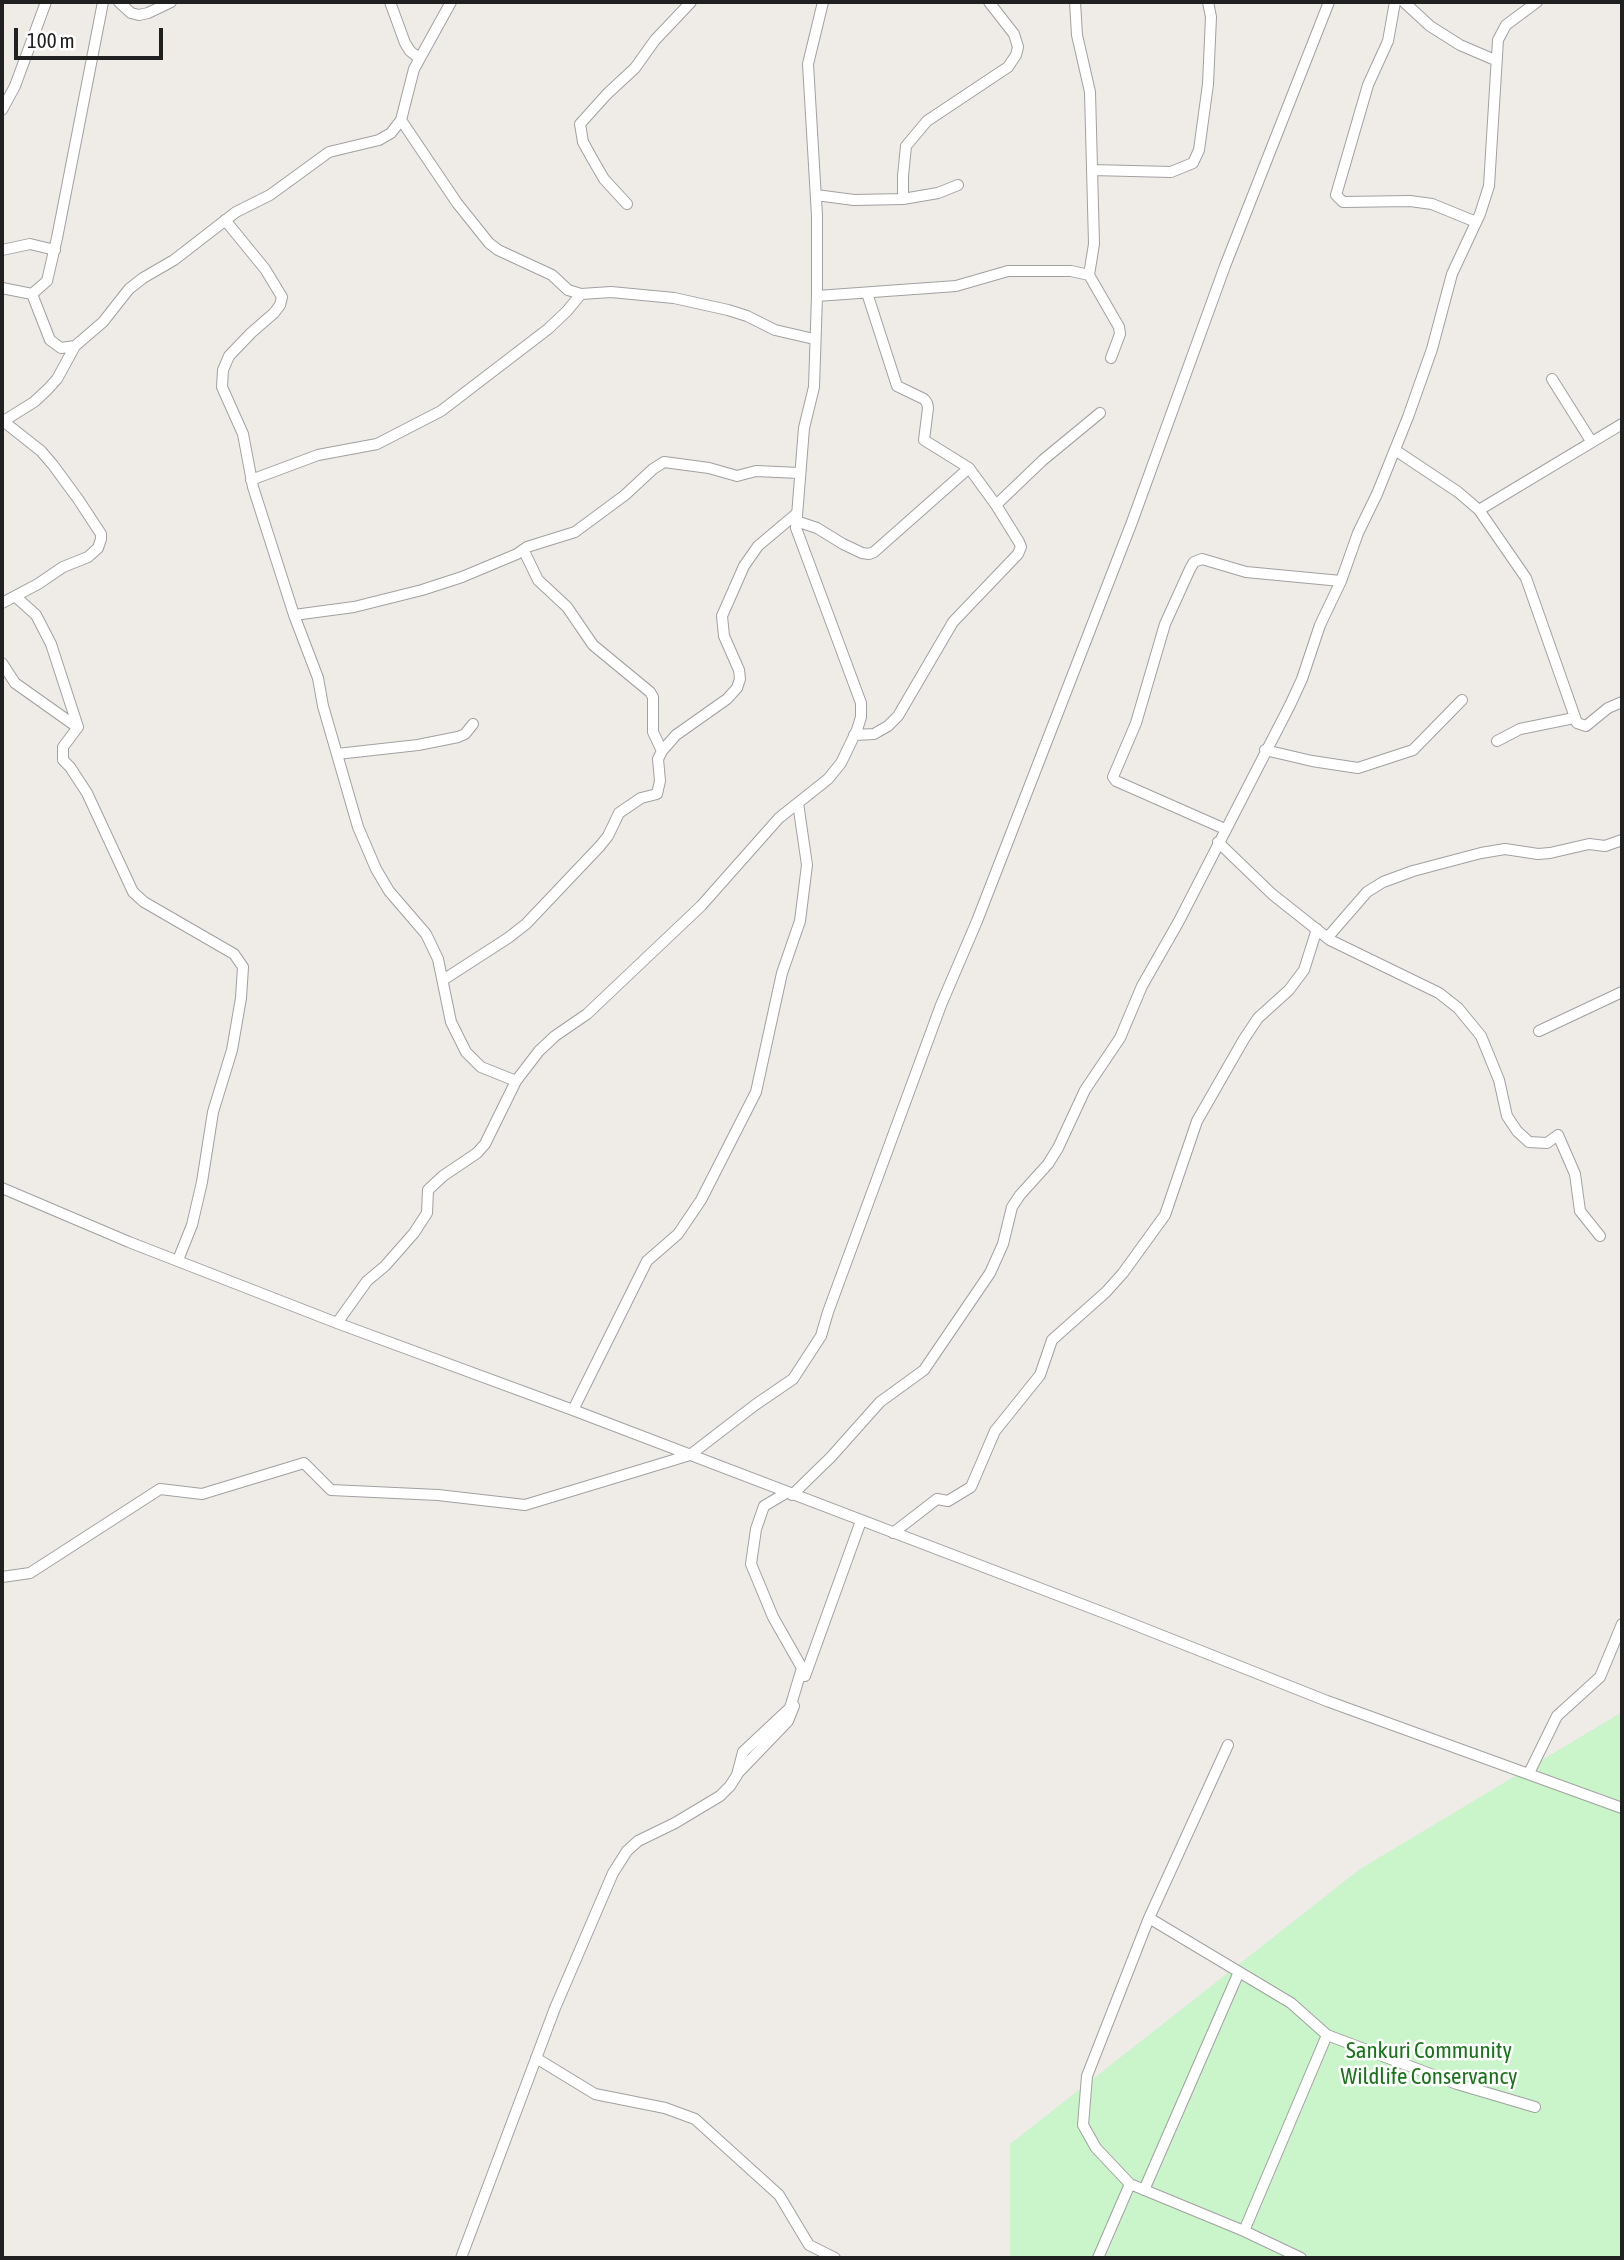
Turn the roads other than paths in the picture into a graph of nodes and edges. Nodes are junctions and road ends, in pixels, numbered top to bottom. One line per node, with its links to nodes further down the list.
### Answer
1 (46, 2): 19 (street)
2 (103, 2): 29 (street)
3 (119, 2): 4 (street)
4 (171, 2)
5 (390, 2): 17 (street)
6 (451, 2): 17 (street)
7 (691, 2): 25 (street)
8 (832, 2): 16 (street)
9 (989, 2): 24 (street)
10 (1075, 2): 21 (street)
11 (1208, 2): 21 (street)
12 (1329, 2): 82 (street)
13 (1395, 2): 27 (street)
14 (1404, 2): 18 (street)
15 (1537, 2): 18 (street)
16 (823, 5): 23 (street)
17 (419, 58): 20 (street)
18 (1495, 60): 27 (street)
19 (2, 110)
20 (401, 120): 26 (street); 34 (street)
21 (1092, 170): 30 (street)
22 (958, 184): 24 (street)
23 (816, 195): 24 (street); 35 (street)
24 (904, 199)
25 (628, 204)
26 (226, 220): 37 (street); 47 (street)
27 (1476, 222): 44 (street)
28 (2, 250): 29 (street)
29 (55, 250): 33 (street)
30 (1089, 275): 32 (street); 38 (street)
31 (2, 288): 33 (street)
32 (867, 293): 35 (street); 45 (street)
33 (32, 294): 37 (street)
34 (581, 294): 36 (street); 47 (street)
35 (817, 296): 36 (street)
36 (814, 339): 46 (street)
37 (75, 346): 41 (street)
38 (1111, 358)
39 (1552, 379): 43 (street)
40 (1100, 413): 48 (street)
41 (2, 422): 53 (street)
42 (1622, 424): 43 (street)
43 (1591, 441): 49 (street)
44 (1395, 450): 49 (street); 52 (street)
45 (969, 468): 48 (street); 50 (street)
46 (799, 473): 50 (street); 51 (street)
47 (251, 480): 55 (street)
48 (996, 505): 62 (street)
49 (1479, 510): 59 (street)
50 (796, 517): 62 (street); 65 (street)
51 (524, 551): 55 (street); 65 (street)
52 (1341, 581): 64 (street); 68 (street)
53 (16, 597): 54 (street); 61 (street)
54 (2, 603)
55 (295, 615): 66 (street)
56 (2, 663): 61 (street)
57 (1462, 700): 64 (street)
58 (1622, 702): 59 (street)
59 (1574, 718): 63 (street)
60 (473, 724): 66 (street)
61 (78, 727): 79 (street)
62 (854, 735): 67 (street)
63 (1497, 741)
64 (1265, 750): 68 (street)
65 (662, 751): 73 (street)
66 (337, 754): 73 (street)
67 (799, 803): 76 (street); 81 (street)
68 (1225, 829): 70 (street)
69 (1622, 840): 72 (street)
70 (1218, 842): 71 (street); 83 (street)
71 (1317, 929): 72 (street); 85 (street)
72 (1327, 937): 78 (street)
73 (443, 980): 76 (street)
74 (1622, 992): 75 (street)
75 (1539, 1031)
76 (516, 1081): 80 (street)
77 (2, 1188): 79 (street)
78 (1600, 1236)
79 (178, 1260): 80 (street)
80 (337, 1323): 81 (street)
81 (573, 1410): 82 (street)
82 (690, 1455): 83 (street); 86 (street)
83 (789, 1494): 84 (street); 90 (street)
84 (860, 1521): 85 (street); 90 (street)
85 (893, 1533): 89 (street)
86 (2, 1577)
87 (1622, 1624): 89 (street)
88 (1228, 1745): 92 (street)
89 (1529, 1773): 91 (street)
90 (737, 1774): 95 (street)
91 (1622, 1808)
92 (1149, 1918): 93 (street); 97 (street)
93 (1239, 1972): 94 (street); 98 (street)
94 (1327, 2035): 96 (street); 99 (street)
95 (536, 2057): 100 (street); 101 (street)
96 (1535, 2107)
97 (1130, 2185): 98 (street); 102 (street)
98 (1144, 2190): 99 (street)
99 (1244, 2231): 103 (street)
100 (461, 2258)
101 (835, 2258)
102 (1098, 2258)
103 (1301, 2258)

